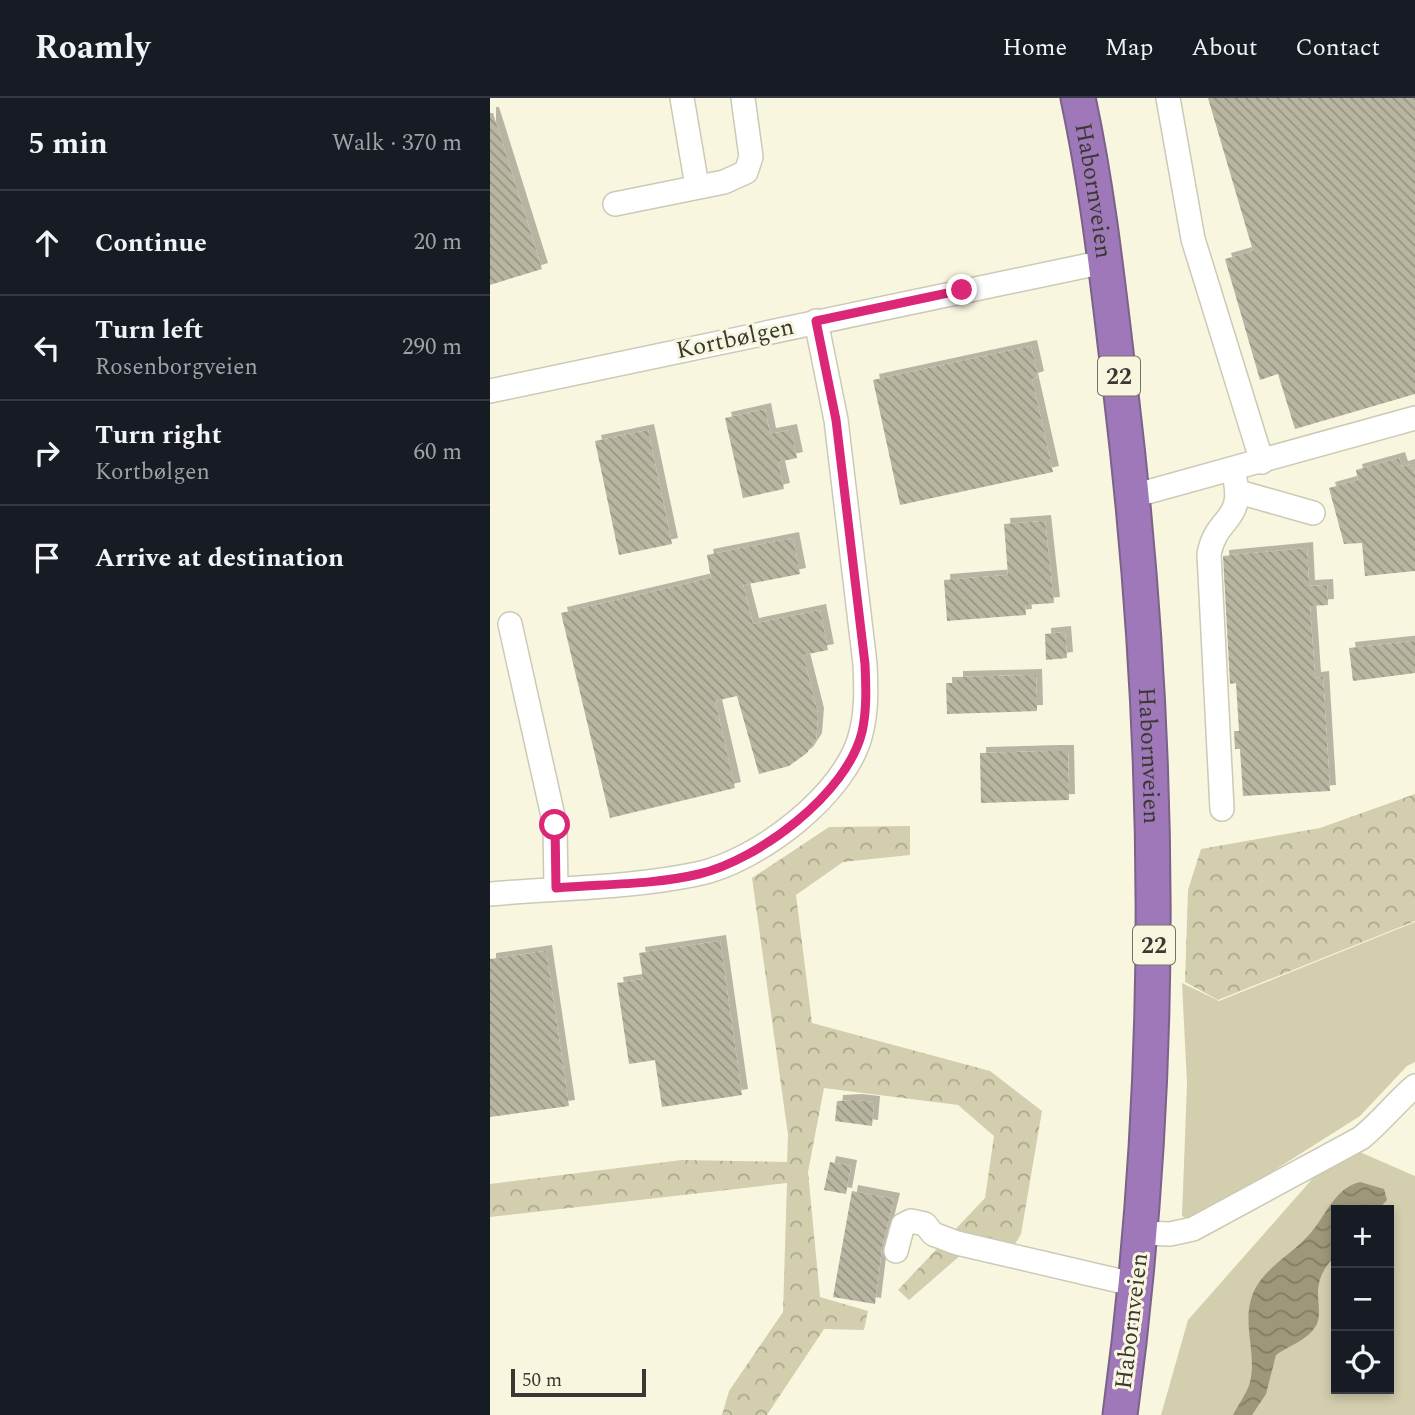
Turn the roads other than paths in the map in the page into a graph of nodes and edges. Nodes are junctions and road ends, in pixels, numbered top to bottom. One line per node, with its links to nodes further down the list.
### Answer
1 (682, 98): 5 (street)
2 (743, 98): 5 (street)
3 (1078, 98): 7 (highway, Habornveien / 22)
4 (1168, 98): 11 (street)
5 (697, 186): 6 (street)
6 (615, 204)
7 (1104, 262): 8 (street, Kortbølgen); 13 (highway, Habornveien / 22)
8 (816, 321): 9 (street, Kortbølgen); 17 (street)
9 (490, 391)
10 (1415, 418): 11 (street)
11 (1262, 462): 12 (street)
12 (1236, 481): 13 (street); 14 (street); 16 (street)
13 (1133, 496): 20 (highway, Habornveien / 22)
14 (1313, 513)
15 (510, 624): 17 (street)
16 (1222, 809)
17 (556, 888): 18 (street)
18 (490, 894)
19 (1415, 1086): 20 (street)
20 (1141, 1233): 22 (highway, Habornveien / 22)
21 (896, 1251): 22 (street)
22 (1136, 1284): 23 (highway, Habornveien / 22)
23 (1120, 1415)

